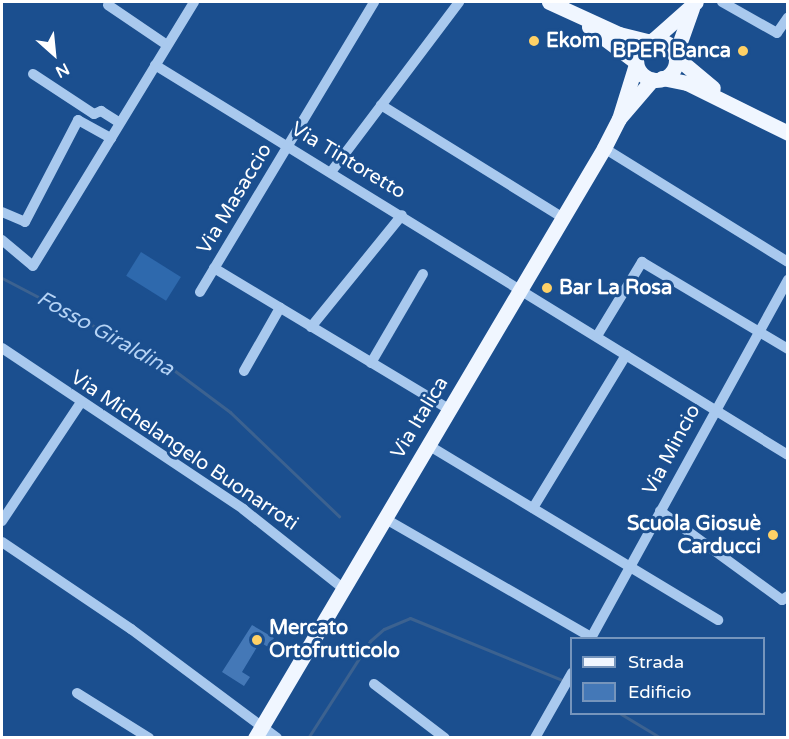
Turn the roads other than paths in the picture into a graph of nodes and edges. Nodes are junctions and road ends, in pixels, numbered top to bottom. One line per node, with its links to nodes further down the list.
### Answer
1 (194, 2): 11 (street)
2 (374, 2): 23 (street, Via Masaccio)
3 (459, 2): 17 (street)
4 (549, 2): 8 (main road)
5 (722, 2): 9 (street)
6 (694, 4): 10 (main road); 12 (main road)
7 (108, 5): 11 (street)
8 (575, 16): 10 (main road); 13 (main road)
9 (788, 17)
10 (650, 40): 12 (main road); 13 (main road)
11 (167, 45): 14 (street)
12 (676, 56): 16 (main road); 18 (main road)
13 (636, 63): 16 (main road); 19 (main road, Via Italica)
14 (155, 66): 20 (street); 23 (street, Via Tintoretto)
15 (33, 74): 20 (street)
16 (657, 79): 18 (main road); 19 (main road, Via Italica)
17 (381, 105): 25 (street); 28 (street)
18 (737, 106): 21 (main road)
19 (619, 119): 24 (main road, Via Italica)
20 (120, 123): 22 (street)
21 (788, 133)
22 (111, 138): 26 (street); 29 (street)
23 (287, 146): 25 (street, Via Tintoretto); 31 (street, Via Masaccio)
24 (604, 148): 28 (main road, Via Italica); 30 (street)
25 (331, 172): 27 (street, Via Tintoretto)
26 (2, 212)
27 (402, 215): 34 (street, Via Tintoretto); 37 (street)
28 (563, 218): 34 (main road, Via Italica)
29 (2, 240)
30 (788, 262)
31 (214, 268): 35 (street, Via Masaccio); 36 (street)
32 (423, 274): 43 (street)
33 (788, 280): 38 (street, Via Mincio)
34 (522, 288): 39 (street, Via Tintoretto); 47 (main road, Via Italica)
35 (200, 292)
36 (280, 308): 37 (street); 44 (street)
37 (311, 327): 43 (street)
38 (759, 332): 39 (street); 41 (street); 46 (street, Via Mincio)
39 (597, 336): 42 (street, Via Tintoretto)
40 (2, 348): 45 (street, Via Michelangelo Buonarroti)
41 (788, 349)
42 (626, 355): 46 (street, Via Tintoretto); 50 (street)
43 (371, 363): 47 (street)
44 (244, 371)
45 (81, 402): 53 (street); 56 (street, Via Michelangelo Buonarroti)
46 (714, 408): 49 (street, Via Tintoretto); 51 (street, Via Mincio)
47 (450, 410): 48 (main road, Via Italica)
48 (428, 445): 50 (street); 52 (main road, Via Italica)
49 (788, 455)
50 (533, 508): 55 (street)
51 (660, 512): 55 (street, Via Mincio); 57 (street)
52 (384, 518): 56 (main road, Via Italica); 59 (street)
53 (2, 521)
54 (2, 542): 64 (street)
55 (630, 567): 58 (street); 60 (street, Via Mincio)
56 (344, 589): 64 (main road, Via Italica)
57 (785, 598)
58 (718, 620)
59 (589, 637)
60 (592, 637)
61 (570, 676): 68 (street)
62 (374, 684): 67 (street)
63 (77, 693): 65 (street)
64 (259, 732): 66 (street)
65 (149, 738)
66 (277, 738)
67 (445, 738)
68 (536, 738)

